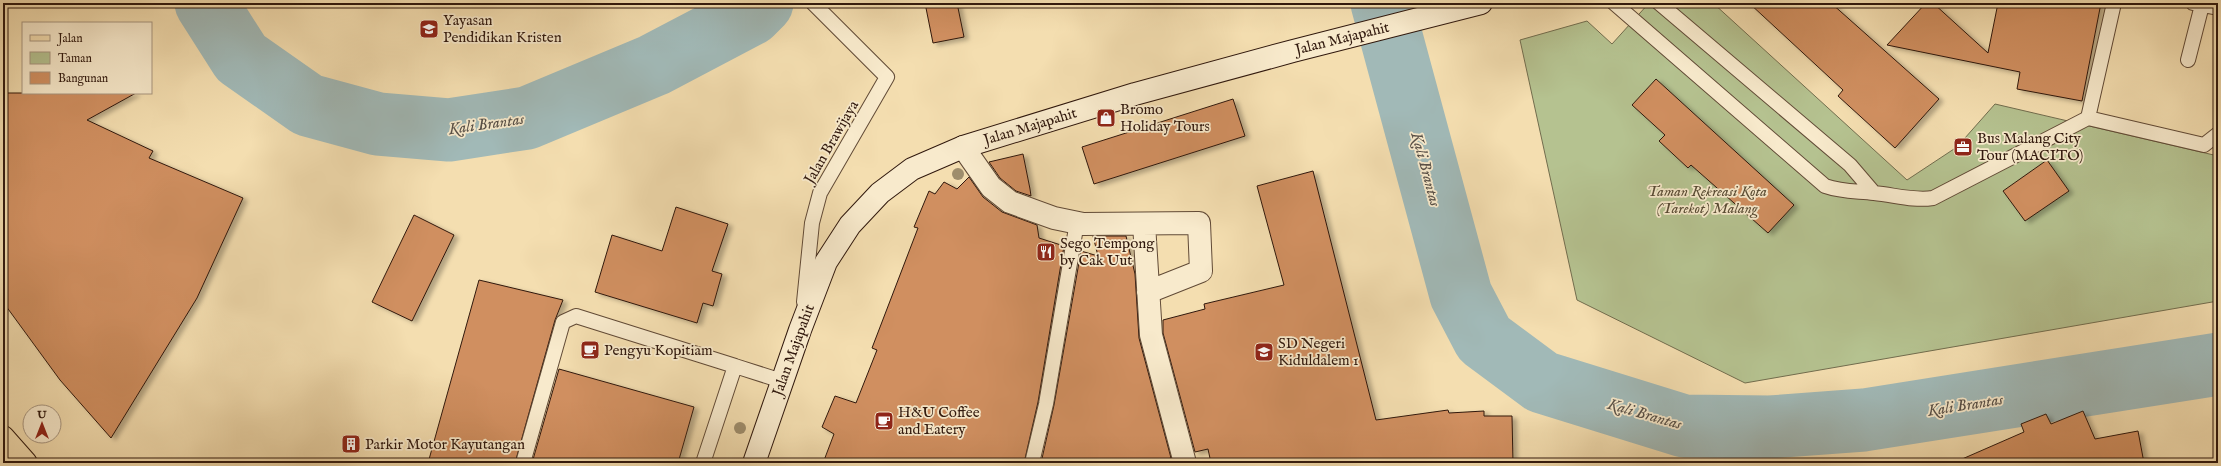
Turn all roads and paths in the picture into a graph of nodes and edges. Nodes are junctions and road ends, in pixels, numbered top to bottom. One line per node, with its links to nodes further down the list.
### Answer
1 (814, 3): 16 (lane, Jalan Brawijaya)
2 (1481, 3): 11 (street, Jalan Majapahit)
3 (1614, 3): 12 (lane)
4 (1660, 3): 12 (lane)
5 (2114, 3): 9 (lane)
6 (2197, 4): 7 (lane); 8 (lane)
7 (2218, 8)
8 (2188, 60)
9 (2088, 118): 10 (lane); 12 (lane)
10 (2218, 134)
11 (963, 147): 13 (street); 16 (street, Jalan Majapahit)
12 (1874, 193)
13 (1077, 222): 14 (street); 24 (lane)
14 (1144, 224): 15 (street); 15 (street)
15 (1148, 292): 25 (street)
16 (800, 330): 18 (street, Jalan Majapahit)
17 (735, 366): 18 (lane); 21 (lane); 22 (lane)
18 (782, 382): 23 (street, Jalan Majapahit)
19 (3, 437): 20 (main road)
20 (26, 463)
21 (523, 463)
22 (703, 463)
23 (754, 463)
24 (1032, 463)
25 (1185, 463)

